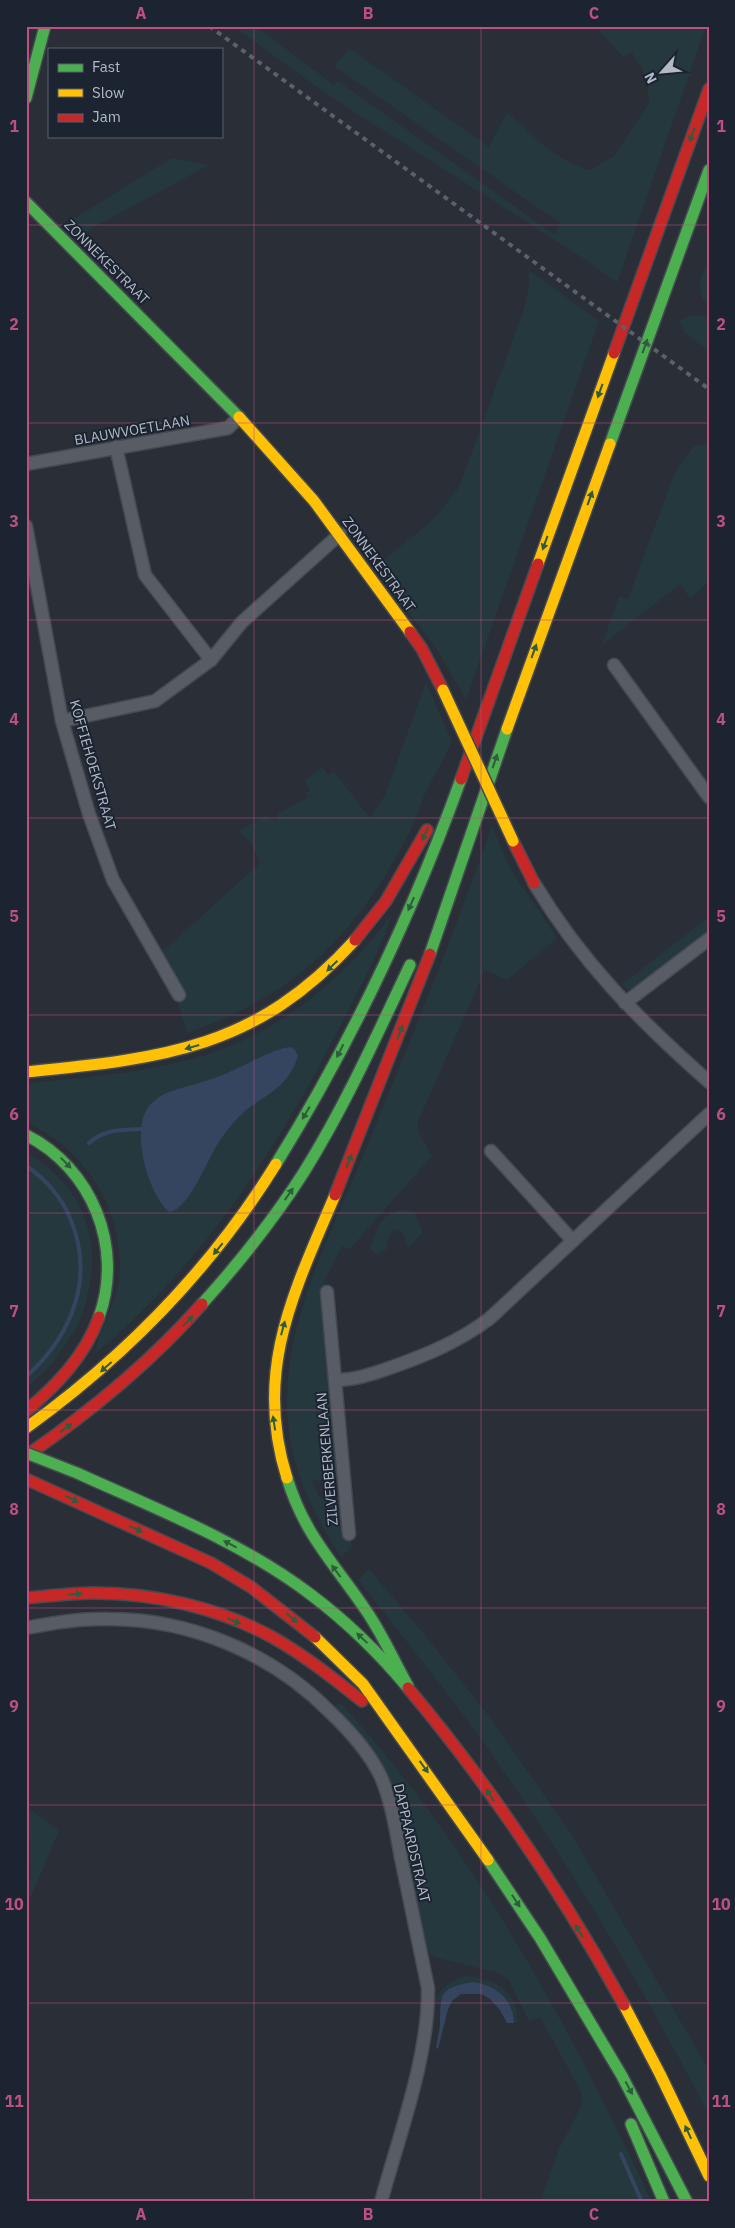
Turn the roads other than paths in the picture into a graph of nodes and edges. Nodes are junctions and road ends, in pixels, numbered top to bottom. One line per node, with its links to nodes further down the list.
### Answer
1 (45, 26): 3 (main road)
2 (709, 89): 12 (main road, one-way to 12)
3 (26, 98)
4 (709, 170): 16 (main road, one-way to 4)
5 (26, 202): 6 (main road, ZONNEKESTRAAT)
6 (239, 417): 7 (street, BLAUWVOETLAAN); 10 (main road, ZONNEKESTRAAT)
7 (116, 447): 8 (street, BLAUWVOETLAAN); 11 (street)
8 (26, 464)
9 (26, 526): 14 (street, KOFFIEHOEKSTRAAT)
10 (340, 534): 11 (street); 17 (main road, ZONNEKESTRAAT, bridge)
11 (211, 660): 14 (street)
12 (501, 662): 23 (main road, one-way to 23); 32 (main road, one-way to 32)
13 (614, 665): 15 (street)
14 (62, 721): 21 (street, KOFFIEHOEKSTRAAT)
15 (709, 797)
16 (467, 840): 18 (main road); 38 (main road, one-way to 16)
17 (534, 883): 22 (street, ZONNEKESTRAAT)
18 (424, 936)
19 (709, 939): 22 (street)
20 (416, 954): 33 (main road, one-way to 20)
21 (180, 995)
22 (625, 1003): 24 (street, ZONNEKESTRAAT)
23 (26, 1072)
24 (709, 1082)
25 (709, 1114): 28 (street, ZILVERBERKENLAAN)
26 (26, 1135): 31 (main road, one-way to 31)
27 (491, 1151): 28 (street)
28 (573, 1242): 30 (street, ZILVERBERKENLAAN)
29 (327, 1292): 30 (street, ZILVERBERKENLAAN)
30 (335, 1380): 35 (street, ZILVERBERKENLAAN)
31 (26, 1411)
32 (26, 1428)
33 (26, 1454): 38 (main road, one-way to 33, bridge)
34 (26, 1479): 39 (main road, one-way to 39)
35 (349, 1534)
36 (26, 1598): 39 (main road, one-way to 39)
37 (26, 1628): 44 (street, DAPPAARDSTRAAT)
38 (408, 1686): 43 (main road, one-way to 38)
39 (395, 1728): 40 (main road, one-way to 40)
40 (596, 2031): 41 (main road); 46 (main road, one-way to 46)
41 (621, 2099)
42 (627, 2116): 45 (main road)
43 (709, 2176)
44 (381, 2202)
45 (664, 2202)
46 (687, 2202)

